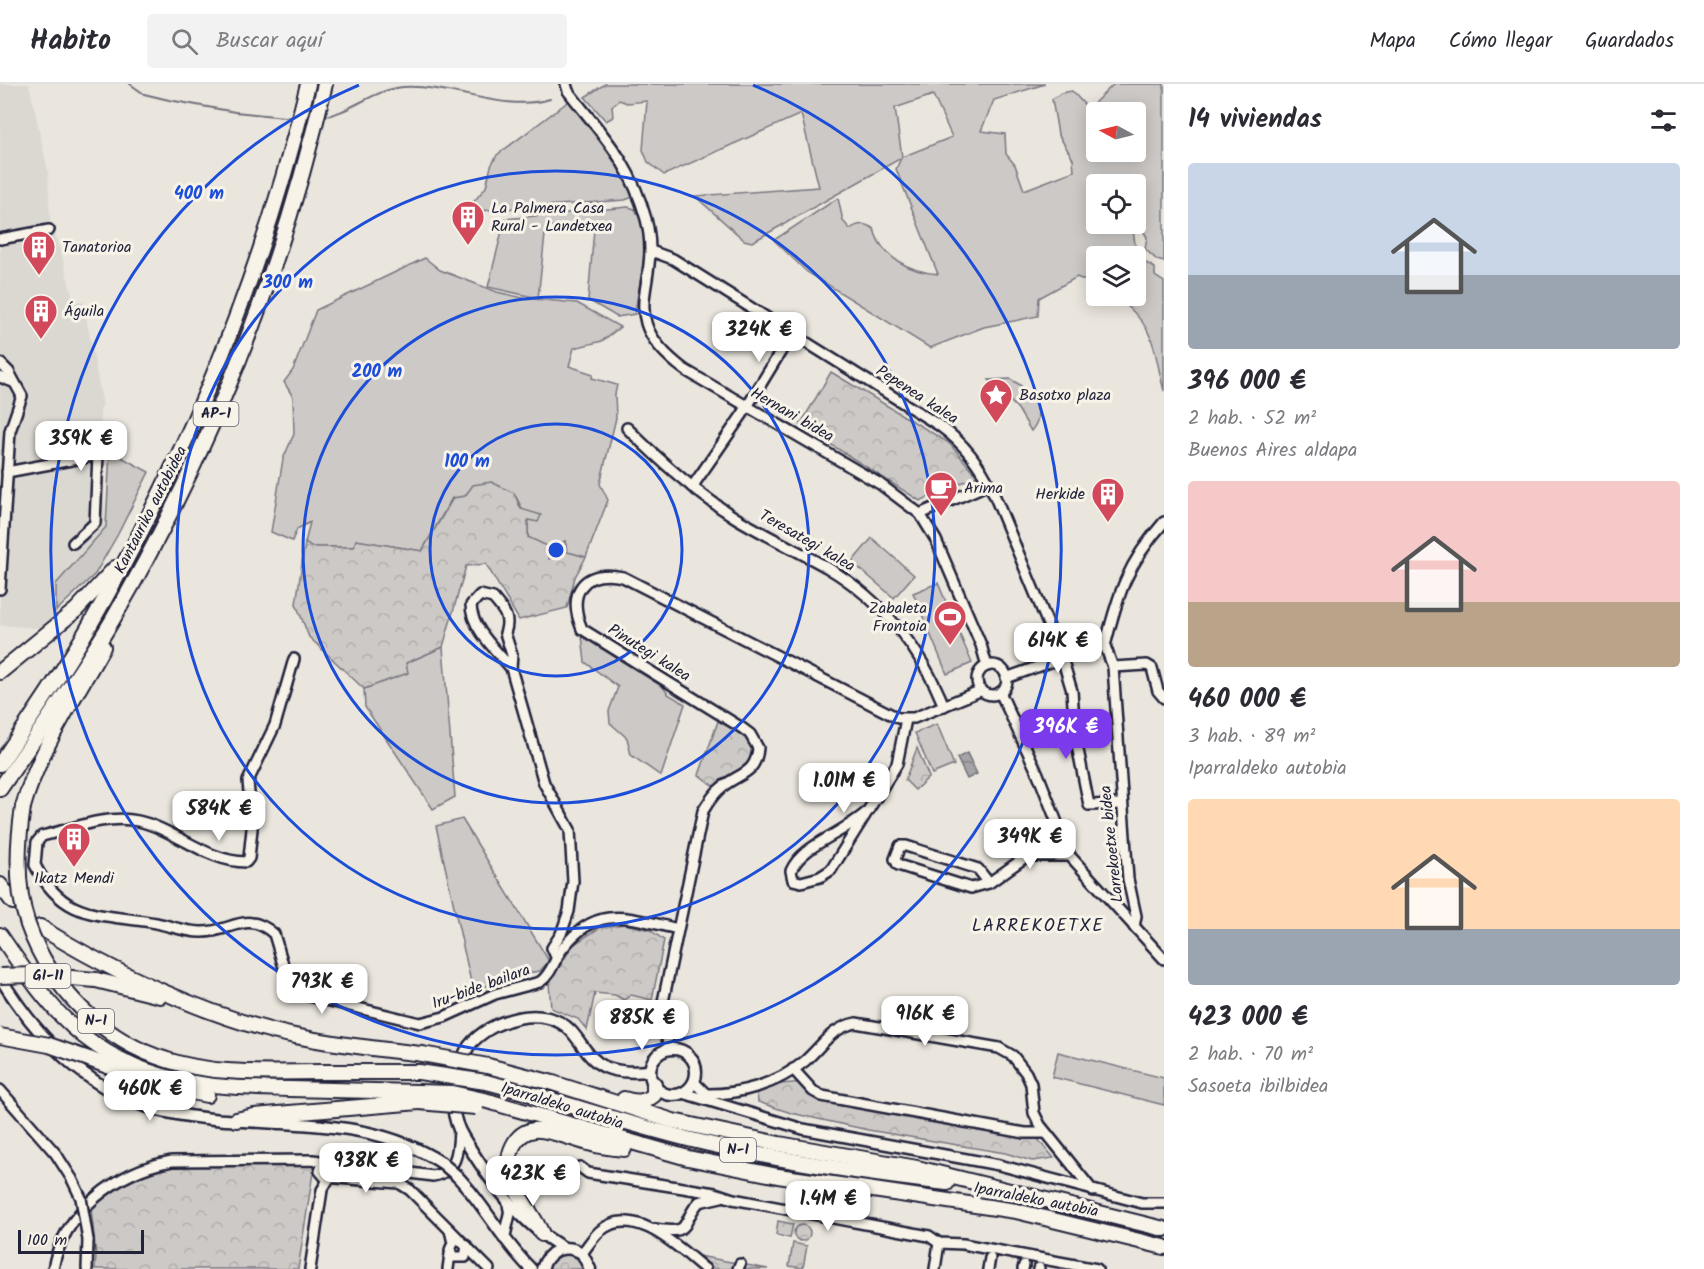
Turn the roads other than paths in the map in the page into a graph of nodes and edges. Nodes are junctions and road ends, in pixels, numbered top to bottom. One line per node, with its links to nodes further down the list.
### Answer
1 (308, 84): 20 (highway, Kantauriko autobidea / AP-1)
2 (325, 84): 22 (highway, Kantauriko autobidea / AP-1)
3 (567, 88): 6 (street, Hernani bidea)
4 (49, 230): 5 (street)
5 (0, 239)
6 (651, 251): 7 (street, Pepenea kalea); 11 (street, Hernani bidea)
7 (792, 333): 11 (street); 14 (street, Pepenea kalea)
8 (0, 363): 10 (street)
9 (0, 377): 10 (street)
10 (13, 382): 13 (street)
11 (748, 406): 15 (street); 17 (street, Hernani bidea)
12 (627, 428): 15 (street, Teresategi kalea)
13 (7, 472): 16 (street); 19 (street)
14 (989, 484): 17 (street); 25 (street, Pepenea kalea)
15 (692, 487): 34 (street, Teresategi kalea)
16 (2, 507): 21 (street)
17 (920, 514): 26 (street, Hernani bidea)
18 (1164, 522): 23 (street)
19 (74, 543)
20 (129, 554): 29 (highway); 36 (highway, Kantauriko autobidea / AP-1)
21 (0, 589)
22 (112, 620): 37 (highway, Kantauriko autobidea / AP-1); 80 (highway, Iparraldeko autobia / N-I, bridge)
23 (1105, 646): 25 (street); 27 (street, Larrekoetxe bidea)
24 (294, 658): 51 (street, Iru-bide bailara)
25 (1062, 658): 30 (street); 38 (street, Pepenea kalea)
26 (987, 666): 30 (street); 31 (street, Hernani bidea)
27 (1113, 667): 33 (street); 38 (street, Larrekoetxe bidea)
28 (511, 668): 28 (street, Iru-bide bailara); 51 (street, Iru-bide bailara)
29 (0, 672)
30 (1006, 678): 32 (street)
31 (982, 690): 32 (street); 34 (street)
32 (1000, 692): 42 (street)
33 (1164, 698)
34 (944, 706): 35 (street)
35 (906, 719): 39 (street); 48 (street, Pinutegi kalea)
36 (0, 764)
37 (1, 788)
38 (1122, 804): 47 (street, Larrekoetxe bidea)
39 (869, 810): 40 (street); 41 (street)
40 (833, 837): 41 (street); 41 (street)
41 (844, 849)
42 (1070, 856): 43 (street); 47 (street)
43 (989, 883): 43 (street)
44 (0, 885): 45 (highway)
45 (13, 902)
46 (40, 927): 53 (highway)
47 (1134, 927): 50 (street)
48 (678, 929): 51 (street, Iru-bide bailara); 55 (street, Pinutegi kalea)
49 (0, 935): 61 (highway, Iparraldeko autobia / N-I)
50 (1164, 958)
51 (557, 959)
52 (0, 977): 53 (highway, GI-11, bridge); 68 (main road)
53 (186, 1000): 59 (highway, GI-11, bridge)
54 (0, 1036): 61 (highway, bridge)
55 (670, 1049): 57 (main road); 58 (main road)
56 (793, 1069): 62 (street); 70 (street); 70 (street)
57 (652, 1078): 59 (highway); 63 (main road); 69 (main road)
58 (694, 1082): 63 (main road); 64 (street)
59 (553, 1083): 80 (highway, GI-11)
60 (0, 1090): 99 (street, bridge)
61 (361, 1090): 65 (highway, Iparraldeko autobia / N-I)
62 (738, 1091): 64 (street); 67 (street)
63 (683, 1093): 67 (street)
64 (704, 1094): 67 (street)
65 (418, 1097): 66 (highway, Iparraldeko autobia / N-I, bridge); 68 (highway)
66 (484, 1104): 71 (highway); 74 (highway, Iparraldeko autobia / N-I)
67 (740, 1110): 78 (street)
68 (236, 1120): 90 (main road, bridge)
69 (459, 1130): 76 (street); 83 (main road)
70 (1045, 1133): 73 (street)
71 (628, 1149): 74 (highway); 89 (highway)
72 (324, 1162): 76 (street); 77 (street); 98 (street)
73 (1071, 1164): 78 (street); 82 (street)
74 (724, 1165): 93 (highway, Iparraldeko autobia / N-I)
75 (580, 1167): 81 (street)
76 (398, 1172): 79 (street)
77 (330, 1177): 79 (street); 100 (street)
78 (1058, 1180): 82 (street)
79 (399, 1183): 91 (street)
80 (997, 1189): 88 (highway, Iparraldeko autobia / N-I)
81 (689, 1190): 84 (street); 86 (street)
82 (1093, 1191): 85 (street)
83 (507, 1198): 89 (main road); 90 (main road)
84 (729, 1198): 86 (street); 92 (street)
85 (1164, 1203)
86 (694, 1208): 87 (street)
87 (655, 1228): 95 (street); 106 (street)
88 (1164, 1229)
89 (542, 1234): 94 (main road)
90 (504, 1238): 103 (main road)
91 (460, 1243): 96 (street); 96 (street); 102 (street)
92 (939, 1243): 107 (street); 109 (street)
93 (1164, 1246)
94 (564, 1248): 95 (main road); 104 (main road)
95 (582, 1253): 105 (main road)
96 (450, 1254): 101 (street)
97 (990, 1258): 108 (street)
98 (53, 1269)
99 (87, 1269)
100 (310, 1269)
101 (448, 1269)
102 (489, 1269)
103 (531, 1269)
104 (542, 1269)
105 (590, 1269)
106 (705, 1269)
107 (935, 1269)
108 (988, 1269)
109 (1097, 1269)

